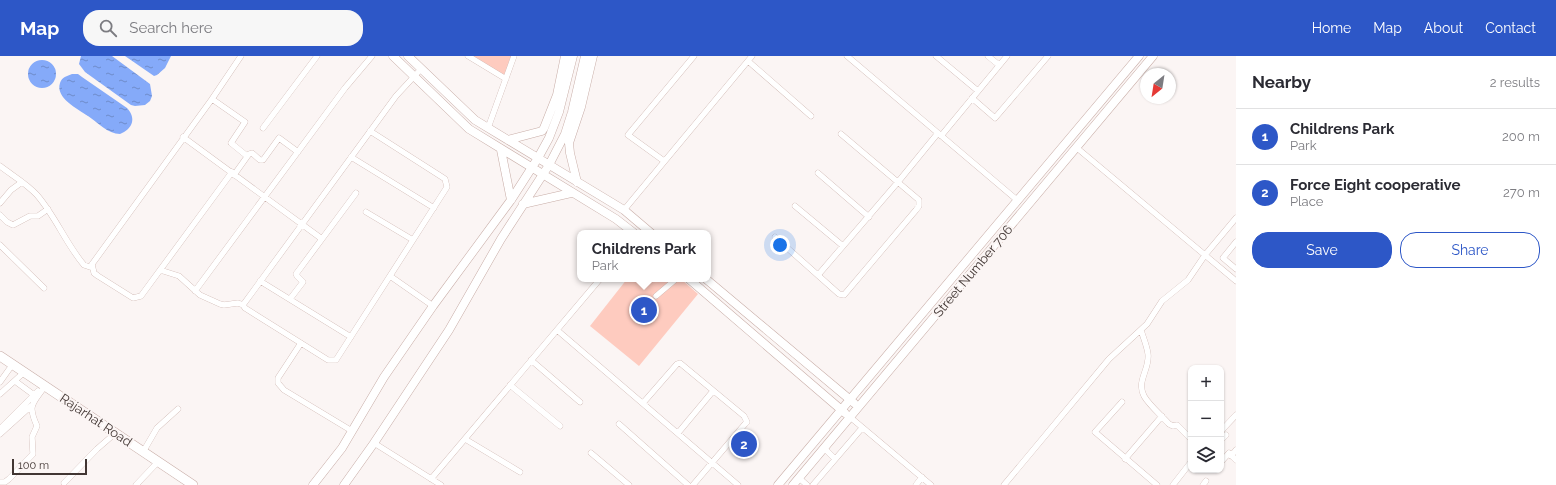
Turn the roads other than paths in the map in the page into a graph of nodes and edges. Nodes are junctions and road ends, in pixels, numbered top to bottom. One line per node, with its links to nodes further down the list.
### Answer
1 (241, 56): 27 (street)
2 (318, 56): 29 (street)
3 (372, 56): 38 (street)
4 (393, 56): 23 (street)
5 (408, 56): 22 (street)
6 (468, 56): 24 (street)
7 (514, 56): 24 (street)
8 (565, 56): 35 (street)
9 (573, 56): 41 (street)
10 (585, 56): 43 (street)
11 (593, 56): 50 (street)
12 (694, 56): 42 (street)
13 (847, 56): 33 (street)
14 (936, 56): 25 (street)
15 (988, 56): 21 (street)
16 (1007, 56): 21 (street)
17 (1048, 56): 26 (street)
18 (1138, 56): 56 (street)
19 (1153, 56): 36 (street, Street Number 706)
20 (751, 57): 28 (street); 42 (street)
21 (999, 65): 25 (street)
22 (421, 69): 23 (street); 30 (street)
23 (414, 77): 31 (street); 37 (street)
24 (506, 79): 30 (street)
25 (978, 91): 26 (street)
26 (972, 98): 33 (street)
27 (212, 99): 34 (street); 39 (street)
28 (811, 116)
29 (263, 128)
30 (488, 128): 35 (street)
31 (370, 131): 40 (street); 60 (street)
32 (841, 134): 51 (street)
33 (939, 135): 51 (street); 56 (street)
34 (183, 137): 47 (street); 77 (street)
35 (508, 140): 41 (street)
36 (1077, 148): 76 (street); 113 (street, Street Number 706)
37 (501, 150): 45 (street); 55 (street)
38 (298, 152): 39 (street); 54 (street)
39 (247, 156): 47 (street)
40 (351, 157): 60 (street); 67 (street)
41 (538, 158): 43 (street); 45 (street)
42 (664, 161): 62 (street)
43 (549, 165): 48 (street); 50 (street)
44 (0, 166): 49 (street)
45 (531, 169): 48 (street); 55 (street)
46 (818, 173): 65 (street)
47 (233, 174): 54 (street); 79 (street)
48 (542, 175): 53 (street); 58 (street)
49 (22, 182): 57 (street); 61 (street)
50 (577, 182): 62 (street)
51 (898, 182): 65 (street); 80 (street)
52 (356, 193): 71 (street)
53 (571, 193): 58 (street); 68 (street)
54 (264, 197): 67 (street); 89 (street)
55 (512, 200): 93 (street)
56 (1017, 200): 108 (street)
57 (0, 203)
58 (523, 204): 130 (street)
59 (795, 206): 75 (street)
60 (434, 208): 72 (street)
61 (48, 209): 64 (street); 77 (street)
62 (624, 210): 69 (street)
63 (366, 212): 72 (street)
64 (0, 215)
65 (869, 217): 75 (street)
66 (1236, 218): 76 (street)
67 (302, 224): 71 (street); 82 (street)
68 (630, 230)
69 (647, 230)
70 (775, 237): 80 (street)
71 (322, 239): 91 (street)
72 (413, 240): 81 (street)
73 (1236, 242): 78 (street)
74 (0, 245): 88 (street)
75 (843, 246): 80 (street)
76 (1205, 254): 83 (street); 95 (street)
77 (92, 264): 79 (street)
78 (1236, 269)
79 (160, 270): 89 (street)
80 (819, 274)
81 (390, 276): 93 (street); 96 (street)
82 (260, 281): 91 (street); 92 (street)
83 (1236, 281)
84 (597, 282): 94 (street)
85 (672, 282): 90 (street)
86 (693, 282): 115 (street)
87 (710, 282): 108 (street)
88 (44, 288)
89 (195, 291): 92 (street)
90 (656, 296)
91 (290, 299): 96 (street)
92 (243, 304): 97 (street)
93 (434, 306): 123 (street)
94 (557, 330): 99 (street); 111 (street)
95 (1141, 330): 117 (street); 164 (street)
96 (351, 337): 97 (street)
97 (301, 343): 123 (street)
98 (0, 356): 105 (main road, Rajarhat Road)
99 (531, 360): 104 (street); 109 (street)
100 (0, 361): 101 (main road, Rajarhat Road)
101 (10, 368): 102 (main road, Rajarhat Road); 103 (street)
102 (18, 378): 105 (main road, Rajarhat Road); 107 (street)
103 (0, 382)
104 (510, 385): 120 (street); 129 (street)
105 (40, 390): 112 (street); 122 (street); 128 (main road, Rajarhat Road); 133 (main road, Rajarhat Road)
106 (713, 391): 111 (street); 124 (street); 139 (street)
107 (0, 394)
108 (851, 400): 113 (street); 115 (street)
109 (580, 402)
110 (1122, 402): 137 (street)
111 (643, 403): 124 (street)
112 (31, 406): 126 (street); 146 (street)
113 (859, 407): 118 (street, Street Number 706)
114 (178, 409): 133 (street)
115 (842, 409): 118 (street); 158 (street)
116 (1236, 415): 125 (street)
117 (1162, 416): 127 (street); 137 (street)
118 (850, 417): 121 (street); 131 (street, Street Number 706)
119 (619, 424): 155 (street)
120 (560, 426)
121 (862, 428): 136 (street); 144 (street)
122 (0, 429)
123 (352, 431): 151 (street)
124 (678, 433): 139 (street)
125 (1224, 433)
126 (0, 434)
127 (1188, 434)
128 (112, 436): 140 (main road, Rajarhat Road); 147 (street)
129 (465, 439): 142 (street); 145 (street)
130 (374, 443): 145 (street); 152 (street)
131 (824, 448): 136 (street); 143 (street, Street Number 706)
132 (1236, 450): 135 (street)
133 (143, 452): 150 (main road, Rajarhat Road)
134 (591, 453): 154 (street)
135 (1234, 458): 138 (street)
136 (835, 459): 161 (street)
137 (1125, 459): 165 (street)
138 (1224, 459)
139 (712, 463): 156 (street); 157 (street)
140 (155, 465): 148 (street); 149 (main road, Rajarhat Road)
141 (1188, 466): 166 (street)
142 (520, 472)
143 (799, 478): 159 (street, Street Number 706); 160 (street)
144 (922, 478): 162 (street); 163 (street)
145 (431, 479): 153 (street)
146 (0, 482)
147 (64, 483)
148 (136, 485)
149 (184, 485)
150 (193, 485)
151 (313, 485)
152 (344, 485)
153 (441, 485)
154 (629, 485)
155 (688, 485)
156 (693, 485)
157 (738, 485)
158 (778, 485)
159 (793, 485)
160 (807, 485)
161 (813, 485)
162 (916, 485)
163 (931, 485)
164 (1004, 485)
165 (1157, 485)
166 (1173, 485)

